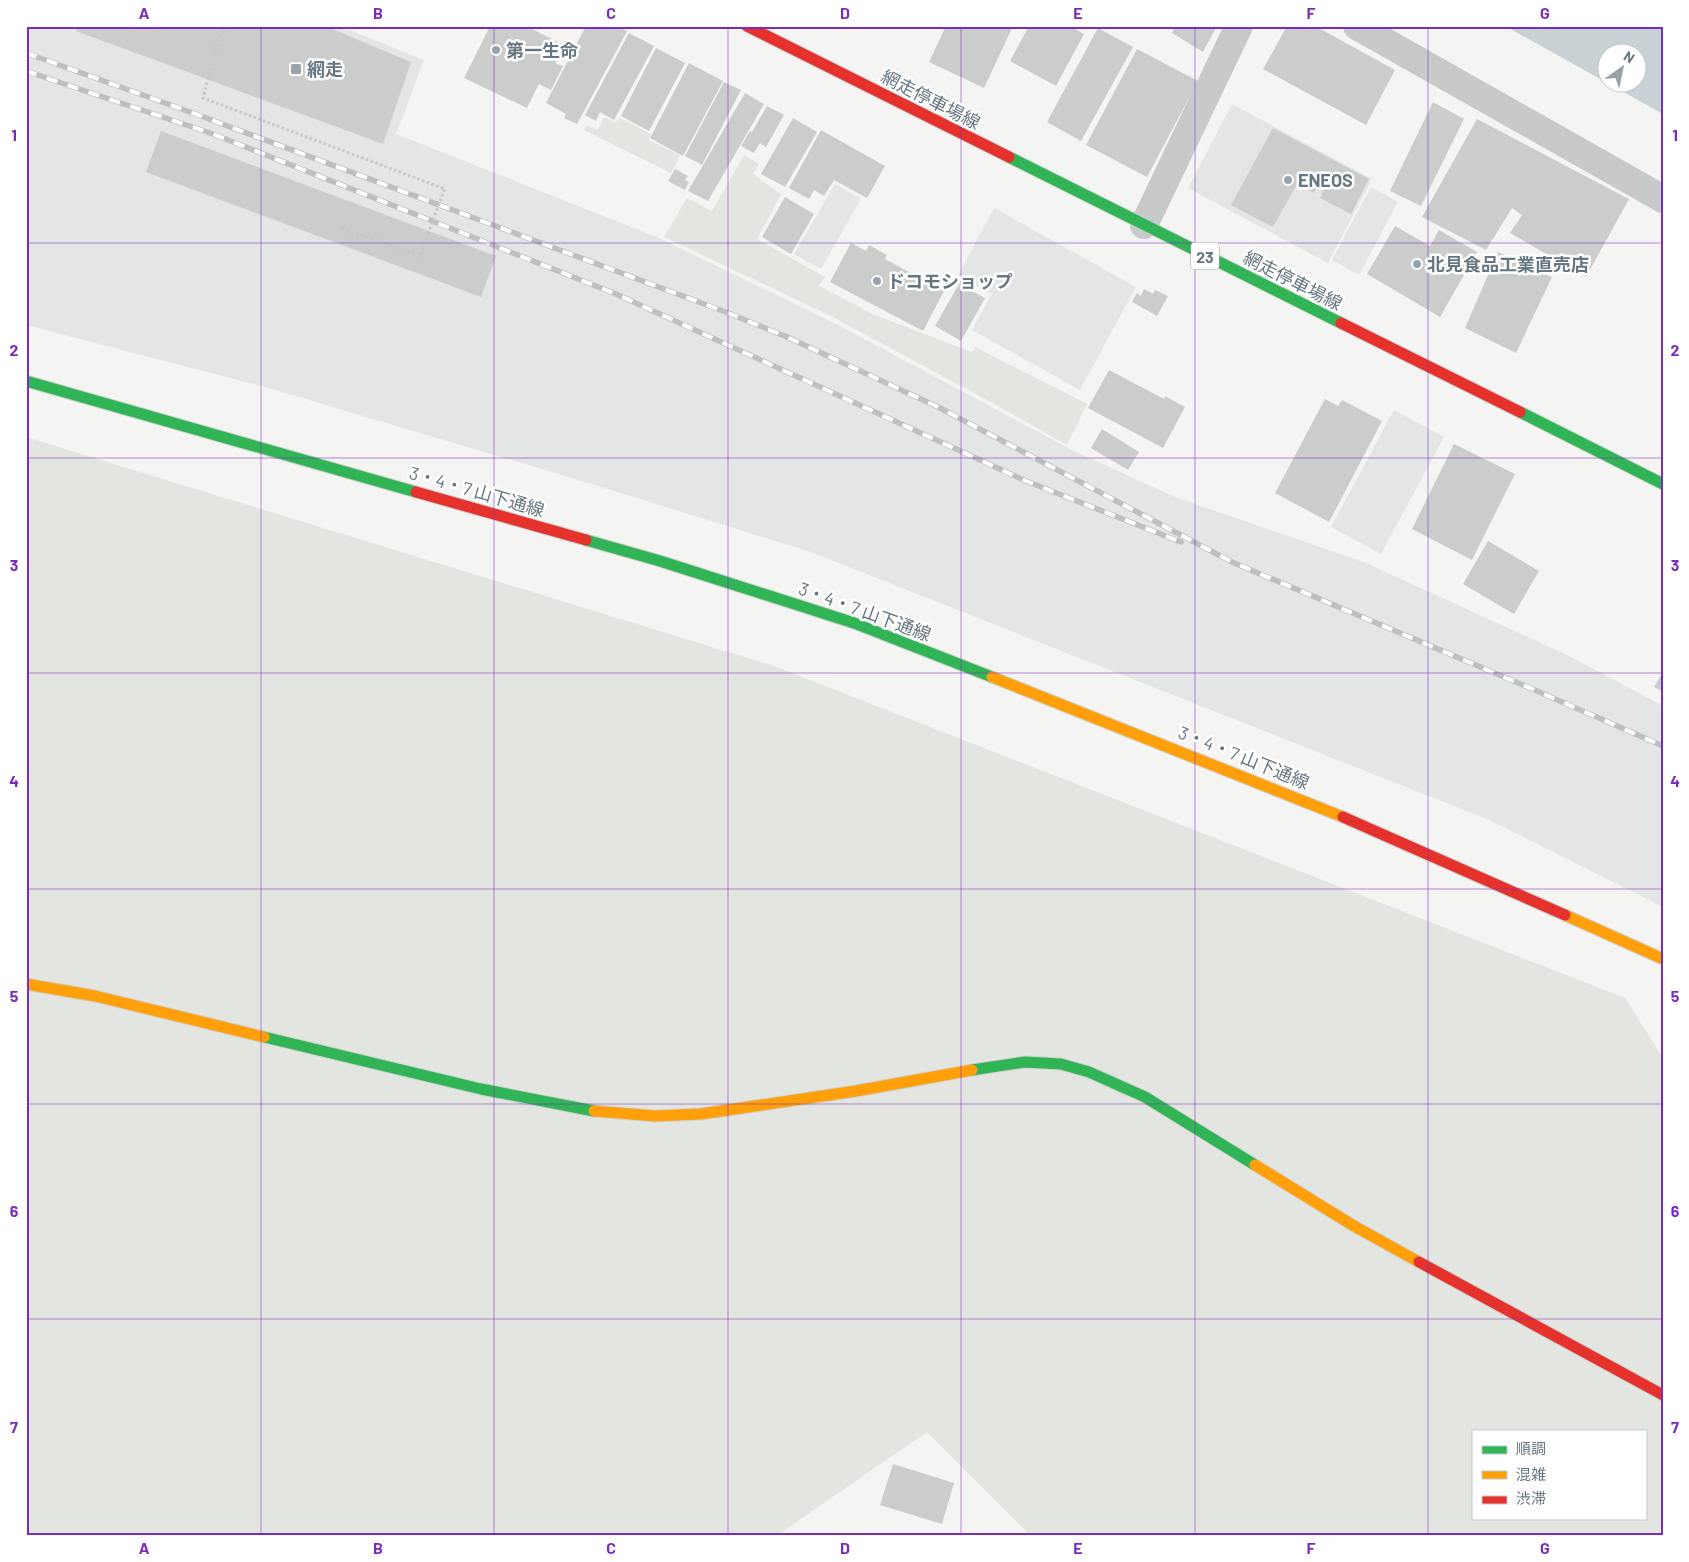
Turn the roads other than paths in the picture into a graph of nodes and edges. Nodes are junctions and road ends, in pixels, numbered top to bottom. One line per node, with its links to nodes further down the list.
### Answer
1 (747, 26): 5 (street, 網走停車場線 / 23)
2 (1239, 26): 5 (street)
3 (1356, 26): 4 (street)
4 (1663, 199)
5 (1144, 225): 7 (street, 網走停車場線 / 23)
6 (26, 381): 8 (street, 3・4・7 山下通線)
7 (1663, 484)
8 (1663, 959)
9 (26, 984): 10 (street)
10 (1663, 1395)

